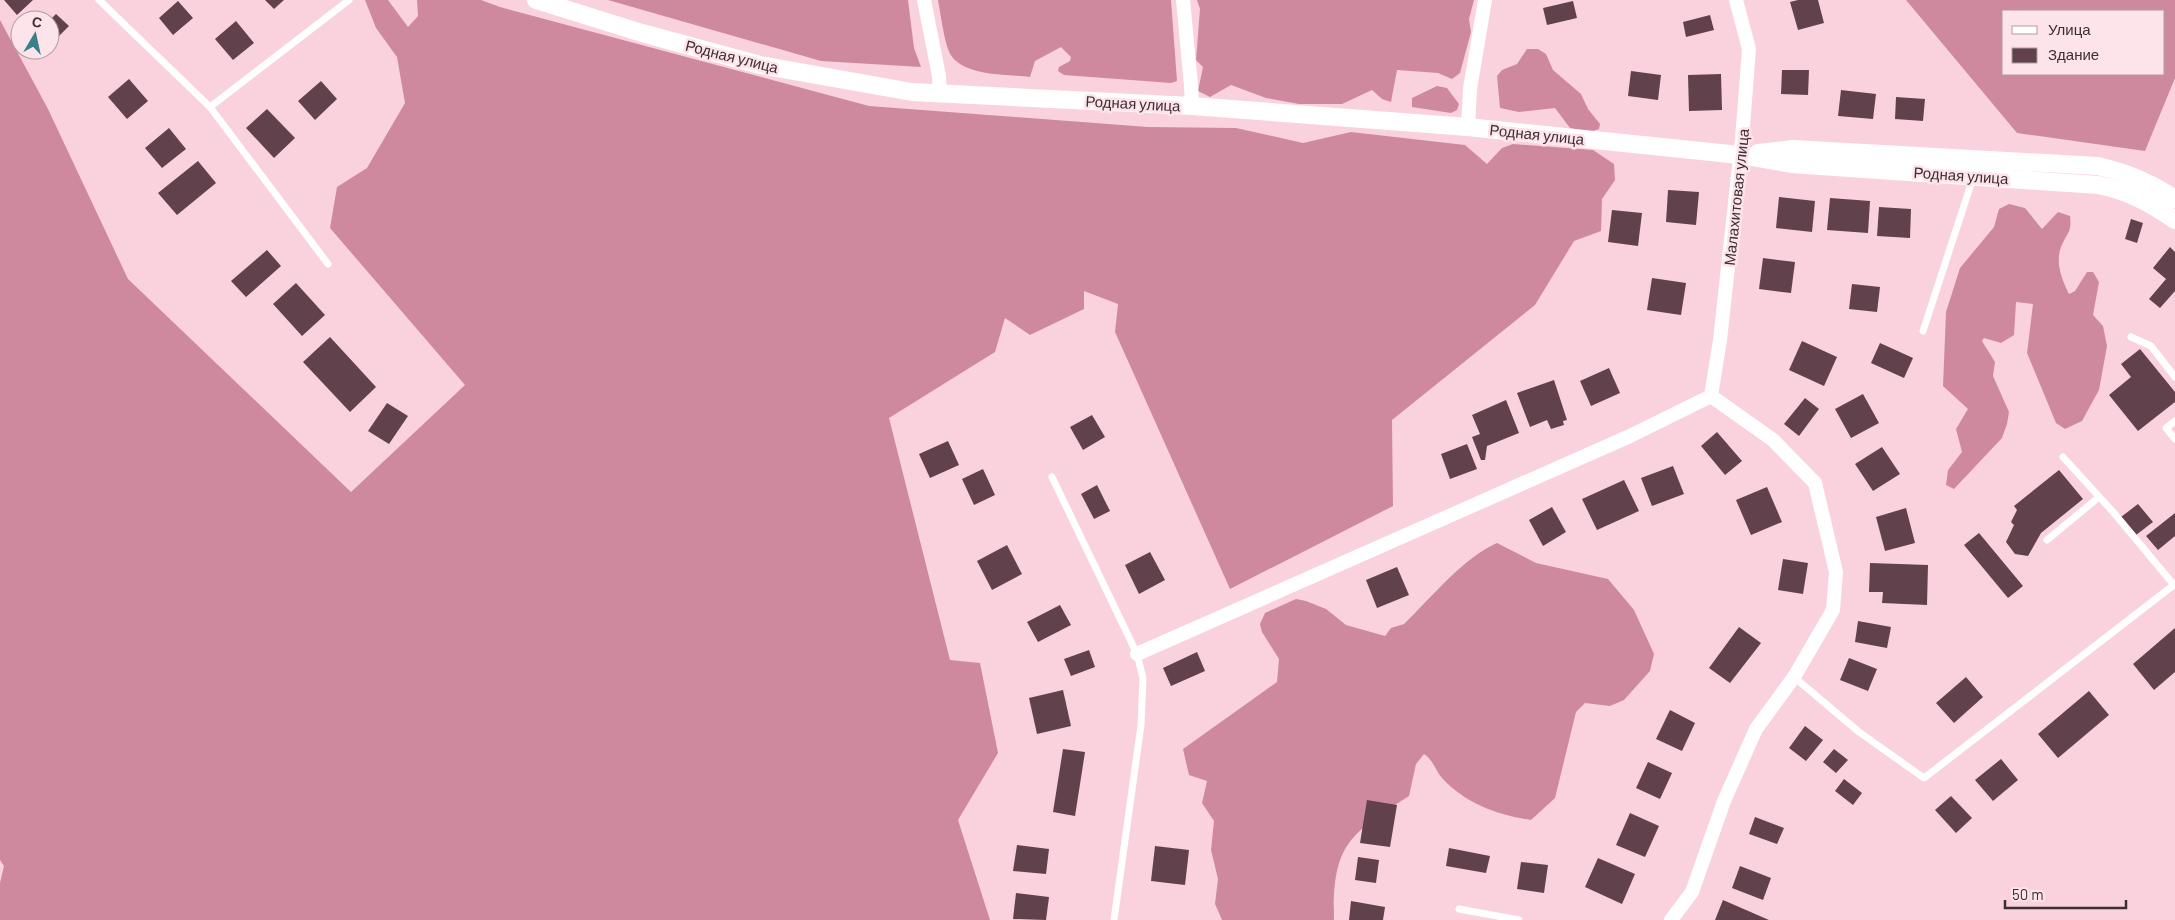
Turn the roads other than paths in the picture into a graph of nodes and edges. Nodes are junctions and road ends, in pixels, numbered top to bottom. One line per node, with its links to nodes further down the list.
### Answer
1 (100, 0): 10 (lane)
2 (349, 0): 10 (lane)
3 (536, 0): 8 (street, Родная улица)
4 (924, 0): 8 (street)
5 (1183, 0): 9 (street)
6 (1485, 0): 11 (street)
7 (1736, 0): 12 (street, Малахитовая улица)
8 (940, 95): 9 (street, Родная улица)
9 (1192, 106): 11 (street, Родная улица)
10 (210, 107): 16 (lane)
11 (1468, 127): 12 (street, Родная улица)
12 (1740, 155): 13 (street, Родная улица); 14 (street, Родная улица); 20 (street, Малахитовая улица)
13 (1974, 175): 15 (street, Родная улица); 17 (lane)
14 (2175, 199)
15 (2175, 220)
16 (328, 264)
17 (1923, 331)
18 (2131, 336): 19 (lane)
19 (2175, 377)
20 (1711, 396): 28 (street); 29 (street)
21 (2175, 421): 22 (lane)
22 (2175, 439)
23 (2063, 457): 25 (lane)
24 (1052, 477): 28 (lane)
25 (2099, 497): 26 (lane); 27 (lane)
26 (2047, 540)
27 (2174, 584): 29 (lane)
28 (1137, 654): 31 (lane)
29 (1794, 677): 33 (street)
30 (1459, 909): 32 (lane)
31 (1114, 920)
32 (1519, 920)
33 (1671, 920)

